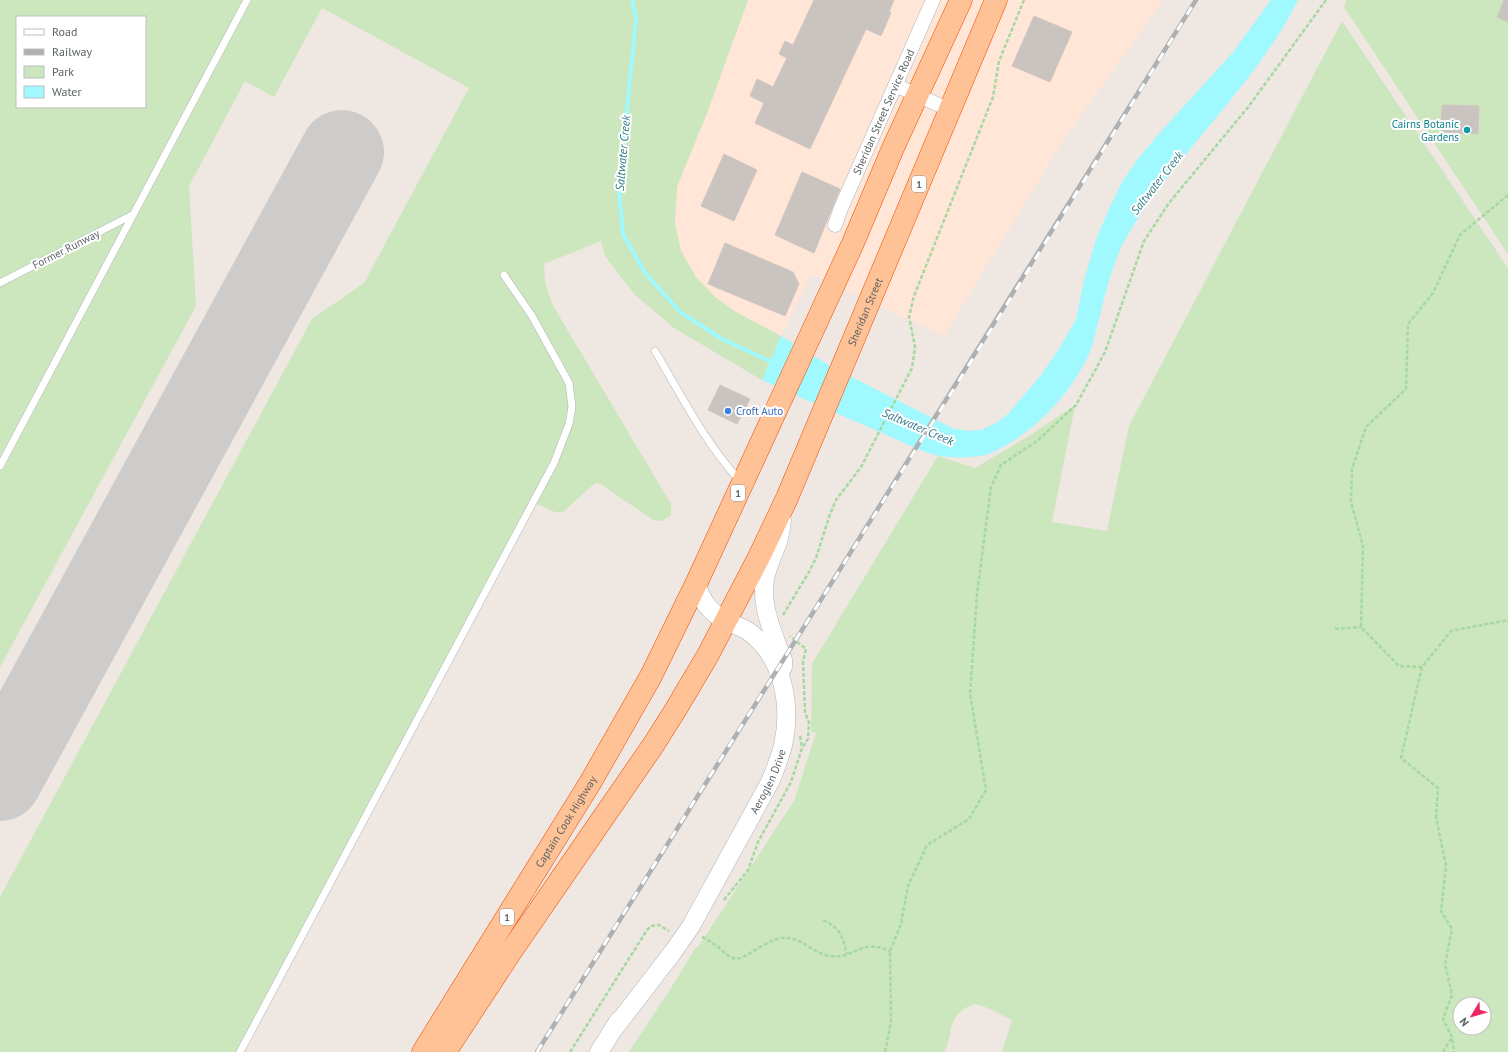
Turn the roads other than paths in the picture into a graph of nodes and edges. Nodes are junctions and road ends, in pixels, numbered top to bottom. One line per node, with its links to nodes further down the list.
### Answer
1 (247, 0): 8 (lane)
2 (933, 0): 5 (street, Sheridan Street Service Road)
3 (961, 0): 6 (highway, 1)
4 (996, 0): 7 (highway, Sheridan Street / 1)
5 (895, 85): 6 (street); 9 (street, Sheridan Street Service Road)
6 (916, 95): 7 (street); 14 (highway, 1)
7 (950, 110): 15 (highway, Sheridan Street / 1)
8 (132, 215): 11 (lane, Former Runway); 13 (lane)
9 (835, 225)
10 (504, 275): 19 (lane)
11 (0, 283)
12 (655, 351): 14 (lane)
13 (0, 466)
14 (742, 484): 16 (highway, 1)
15 (787, 498): 17 (highway, Sheridan Street / 1); 18 (street, Aeroglen Drive)
16 (696, 584): 17 (street, Aeroglen Drive); 20 (highway, Captain Cook Highway / 1)
17 (726, 621): 18 (street, Aeroglen Drive); 21 (highway, 1)
18 (782, 684): 22 (street, Aeroglen Drive)
19 (240, 1052)
20 (423, 1052)
21 (445, 1052)
22 (599, 1052)

